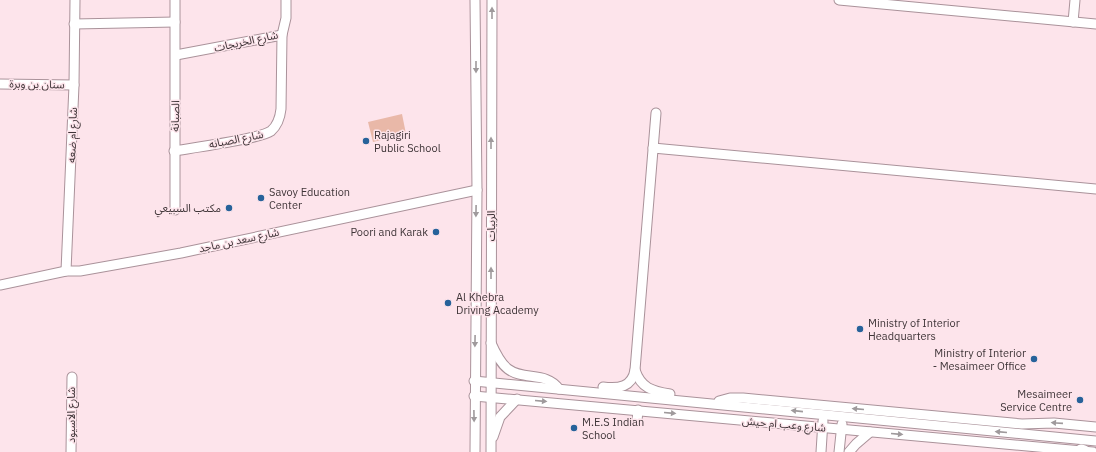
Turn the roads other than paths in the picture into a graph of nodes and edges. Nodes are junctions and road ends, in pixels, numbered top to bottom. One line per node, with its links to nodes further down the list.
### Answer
1 (75, 0): 10 (street, شارع ام ضعه)
2 (175, 0): 8 (street, الصبانة)
3 (286, 0): 12 (street, شارع الخريجات)
4 (475, 0): 20 (street, الربيات, one-way to 20)
5 (492, 0): 24 (street, الربيات, one-way to 5)
6 (839, 0): 9 (street)
7 (1075, 0): 9 (street)
8 (176, 22): 10 (street); 13 (street, الصبانة)
9 (1073, 22): 11 (street)
10 (74, 24): 15 (street, شارع ام ضعه)
11 (1096, 24)
12 (282, 36): 13 (street, شارع الخريجات); 18 (street, شارع الصبانه)
13 (176, 55): 18 (street, الصبانة)
14 (0, 84): 15 (street, سنان بن وبرة)
15 (74, 85): 22 (street, شارع ام ضعه)
16 (656, 113): 17 (street)
17 (653, 148): 19 (street); 25 (street)
18 (174, 151): 21 (street, الصبانة)
19 (1096, 189)
20 (477, 190): 22 (street, شارع سعد بن ماجد); 27 (street, الربيات, one-way to 27)
21 (175, 210)
22 (66, 271): 23 (street, شارع سعد بن ماجد)
23 (0, 285)
24 (490, 342): 28 (street, الربيات); 29 (street)
25 (635, 370): 30 (street); 34 (street)
26 (72, 377): 48 (street, شارع الاسيود)
27 (474, 381): 28 (street, شارع وعب ام حيش); 31 (street, الربيات)
28 (490, 382): 29 (street, شارع وعب ام حيش); 32 (street, الربيات)
29 (559, 389): 30 (street, شارع وعب ام حيش)
30 (588, 392): 34 (street, شارع وعب ام حيش)
31 (474, 396): 32 (street, شارع وعب ام حيش); 49 (street, الربيات, one-way to 49)
32 (490, 396): 33 (street, شارع وعب ام حيش); 47 (street, الربيات)
33 (517, 399): 36 (street, شارع وعب ام حيش, one-way to 36); 47 (street)
34 (683, 400): 35 (street, شارع وعب ام حيش)
35 (714, 403): 37 (street, شارع وعب ام حيش, one-way to 35); 39 (street, شارع وعب ام حيش, one-way to 35)
36 (638, 410): 40 (street); 43 (street, شارع وعب ام حيش, one-way to 43)
37 (824, 414): 38 (street, شارع وعب ام حيش); 43 (street)
38 (843, 416): 41 (street, شارع وعب ام حيش); 44 (street)
39 (961, 418): 41 (street); 42 (street, شارع وعب ام حيش, one-way to 39)
40 (637, 421)
41 (947, 427): 46 (street, شارع وعب ام حيش, one-way to 41)
42 (1096, 427)
43 (823, 428): 44 (street, شارع وعب ام حيش); 50 (street)
44 (841, 429): 45 (street, شارع وعب ام حيش); 51 (street)
45 (870, 432): 52 (street); 53 (street, شارع وعب ام حيش, one-way to 53)
46 (1096, 441)
47 (490, 448)
48 (71, 452)
49 (475, 452)
50 (821, 452)
51 (839, 452)
52 (849, 452)
53 (1086, 452)

